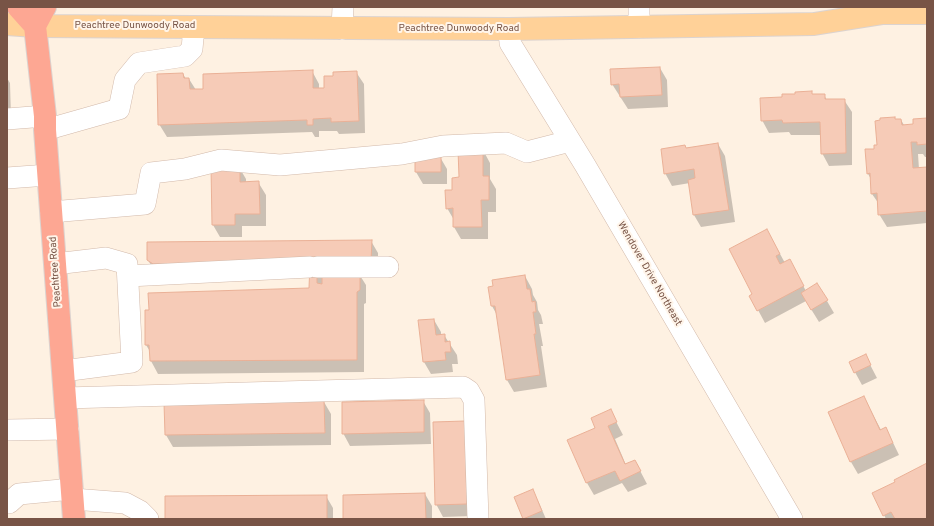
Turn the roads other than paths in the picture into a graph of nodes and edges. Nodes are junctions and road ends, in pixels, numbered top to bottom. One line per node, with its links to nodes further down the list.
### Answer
1 (18, 7): 6 (highway)
2 (342, 7): 10 (street)
3 (855, 7): 4 (main road, Peachtree Dunwoody Road)
4 (883, 13): 5 (main road, Peachtree Dunwoody Road); 7 (main road, Peachtree Dunwoody Road)
5 (927, 13)
6 (40, 16): 8 (main road, Peachtree Dunwoody Road); 9 (main road, Peachtree Dunwoody Road); 13 (highway, Peachtree Road)
7 (639, 17): 11 (main road, Peachtree Dunwoody Road)
8 (7, 24)
9 (194, 27): 10 (main road, Peachtree Dunwoody Road); 13 (street)
10 (342, 29): 11 (main road, Peachtree Dunwoody Road)
11 (509, 29): 14 (street, Wendover Drive Northeast)
12 (7, 119): 13 (street)
13 (45, 123): 15 (highway, Peachtree Road)
14 (570, 140): 17 (street); 29 (street, Wendover Drive Northeast)
15 (48, 175): 16 (street); 17 (highway, Peachtree Road)
16 (7, 178)
17 (51, 212): 18 (highway, Peachtree Road)
18 (55, 264): 20 (street); 21 (highway, Peachtree Road)
19 (388, 267): 20 (street)
20 (128, 276): 21 (street)
21 (63, 371): 22 (highway, Peachtree Road)
22 (66, 398): 23 (highway, Peachtree Road); 28 (street)
23 (68, 429): 24 (street); 25 (highway, Peachtree Road)
24 (7, 430)
25 (73, 502): 26 (street); 27 (street)
26 (7, 503)
27 (148, 519)
28 (478, 519)
29 (792, 519)

